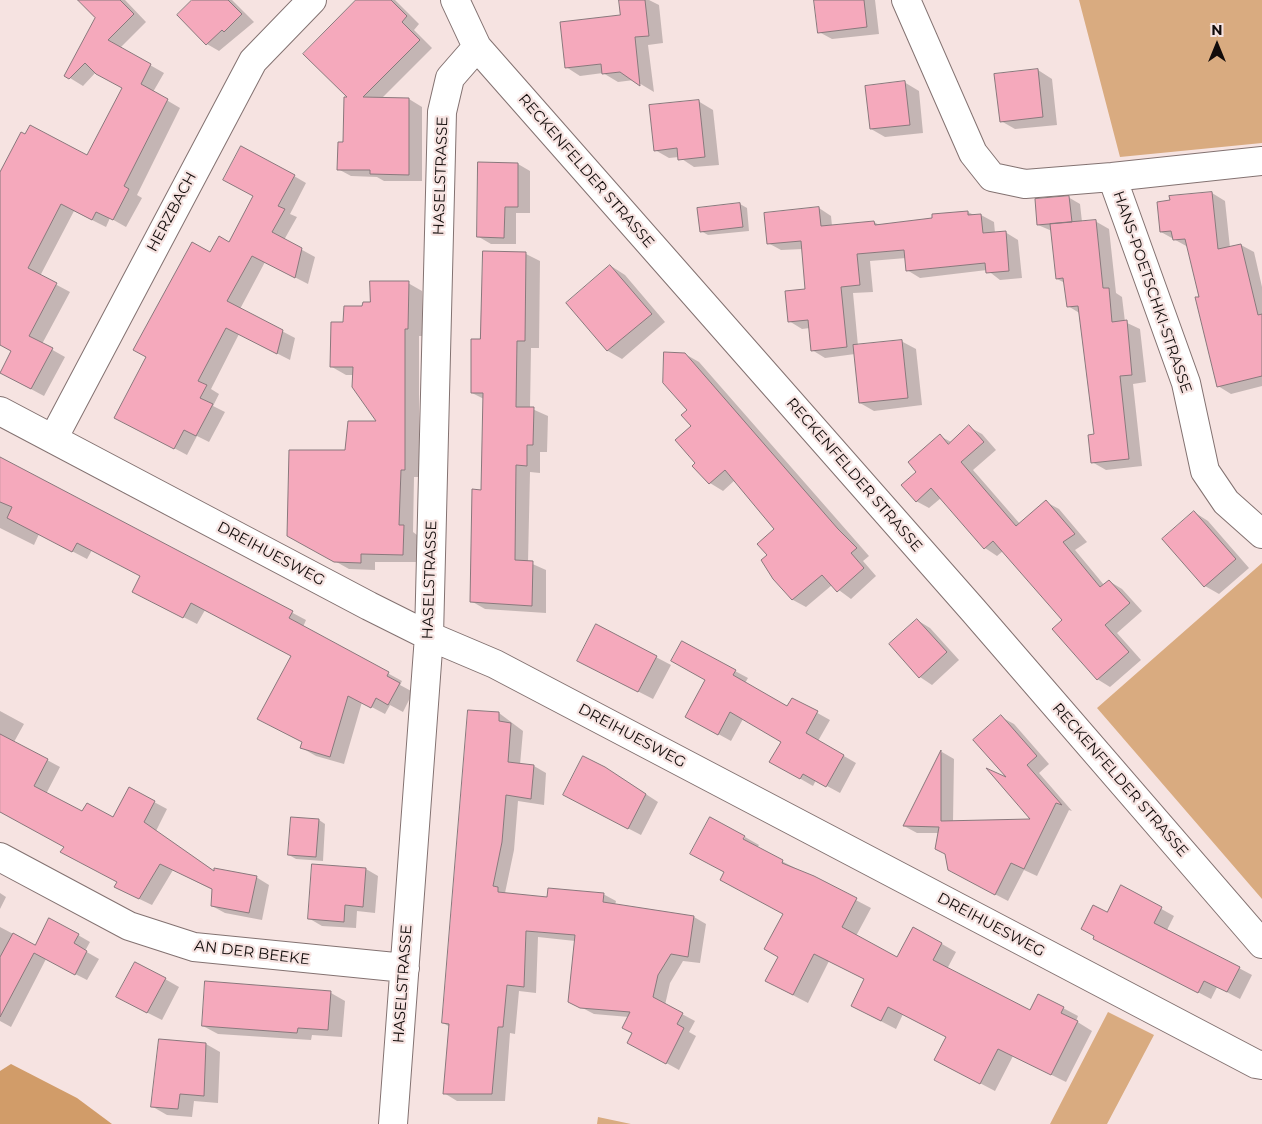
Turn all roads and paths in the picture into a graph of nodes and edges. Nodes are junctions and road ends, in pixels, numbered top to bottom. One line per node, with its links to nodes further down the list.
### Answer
1 (312, 0): 8 (street, HERZBACH)
2 (455, 0): 4 (street, RECKENFELDER STRASSE)
3 (906, 0): 6 (street, HANS-POETSCHKI-STRASSE)
4 (477, 47): 10 (street, HASELSTRASSE); 12 (street, RECKENFELDER STRASSE)
5 (1262, 160): 6 (street, HANS-POETSCHKI-STRASSE)
6 (1112, 177): 9 (street, HANS-POETSCHKI-STRASSE)
7 (0, 411): 8 (street, DREIHUESWEG)
8 (53, 439): 10 (street, DREIHUESWEG)
9 (1262, 534)
10 (429, 636): 13 (street, HASELSTRASSE); 14 (street, DREIHUESWEG)
11 (0, 857): 13 (street, AN DER BEEKE)
12 (1262, 944)
13 (404, 968): 15 (street, HASELSTRASSE)
14 (1262, 1065)
15 (393, 1124)

